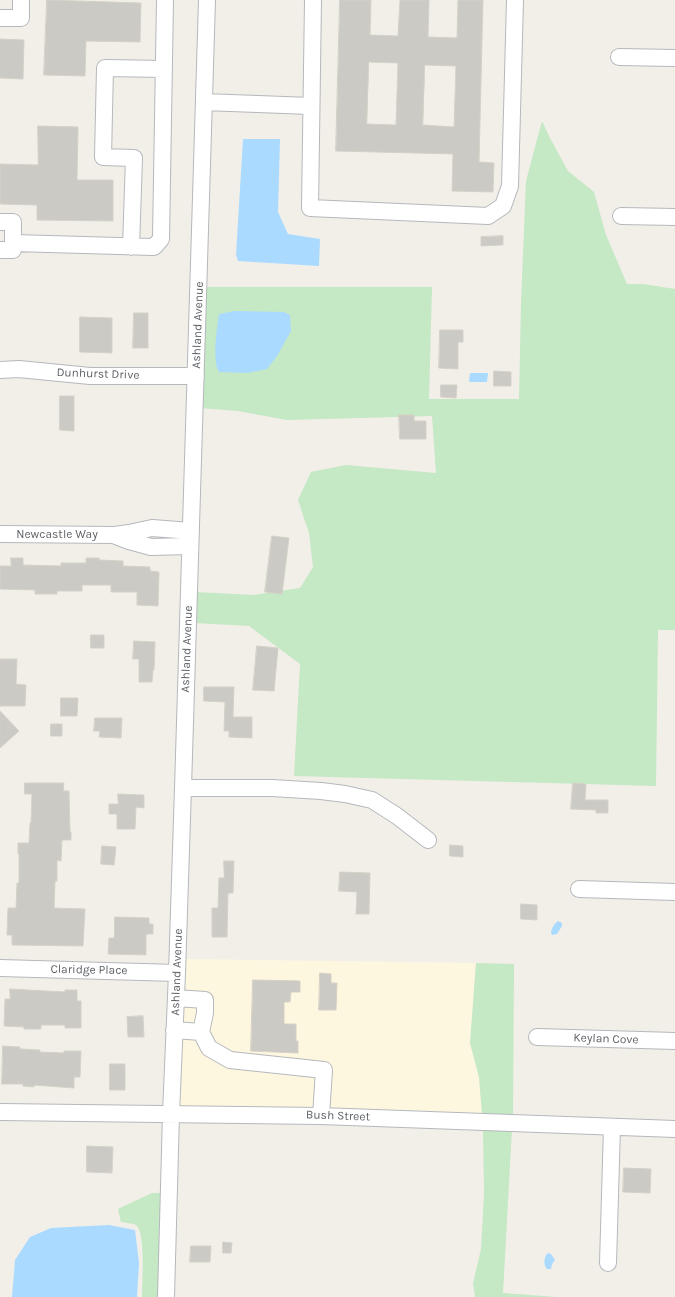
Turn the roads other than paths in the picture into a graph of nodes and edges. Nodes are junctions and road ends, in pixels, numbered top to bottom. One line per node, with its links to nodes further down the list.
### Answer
1 (21, 0): 6 (street)
2 (165, 0): 9 (street)
3 (207, 0): 10 (street, Ashland Avenue)
4 (313, 0): 11 (street)
5 (515, 0): 11 (street)
6 (0, 18)
7 (619, 57): 8 (street)
8 (675, 58)
9 (164, 69): 16 (street); 16 (street)
10 (204, 102): 11 (street); 18 (street, Ashland Avenue)
11 (311, 106)
12 (621, 216): 13 (street)
13 (675, 217)
14 (0, 222): 15 (street)
15 (6, 246): 16 (street)
16 (131, 247)
17 (0, 370): 18 (street, Dunhurst Drive)
18 (196, 376): 20 (street, Ashland Avenue)
19 (0, 534): 20 (street, Newcastle Way)
20 (191, 539): 21 (street, Ashland Avenue)
21 (183, 788): 22 (street); 26 (street, Ashland Avenue)
22 (428, 840)
23 (579, 889): 24 (street)
24 (675, 892)
25 (0, 968): 26 (street, Claridge Place)
26 (177, 972): 27 (street, Ashland Avenue)
27 (176, 998): 28 (street, Ashland Avenue); 29 (street)
28 (174, 1030): 29 (street); 33 (street, Ashland Avenue)
29 (201, 1032): 34 (street)
30 (537, 1037): 31 (street, Keylan Cove)
31 (675, 1041)
32 (0, 1112): 33 (street, Bush Street)
33 (171, 1114): 34 (street, Bush Street); 38 (street, Ashland Avenue)
34 (321, 1116): 35 (street, Bush Street)
35 (612, 1127): 36 (street, Bush Street); 37 (street)
36 (675, 1129)
37 (608, 1263)
38 (166, 1297)

